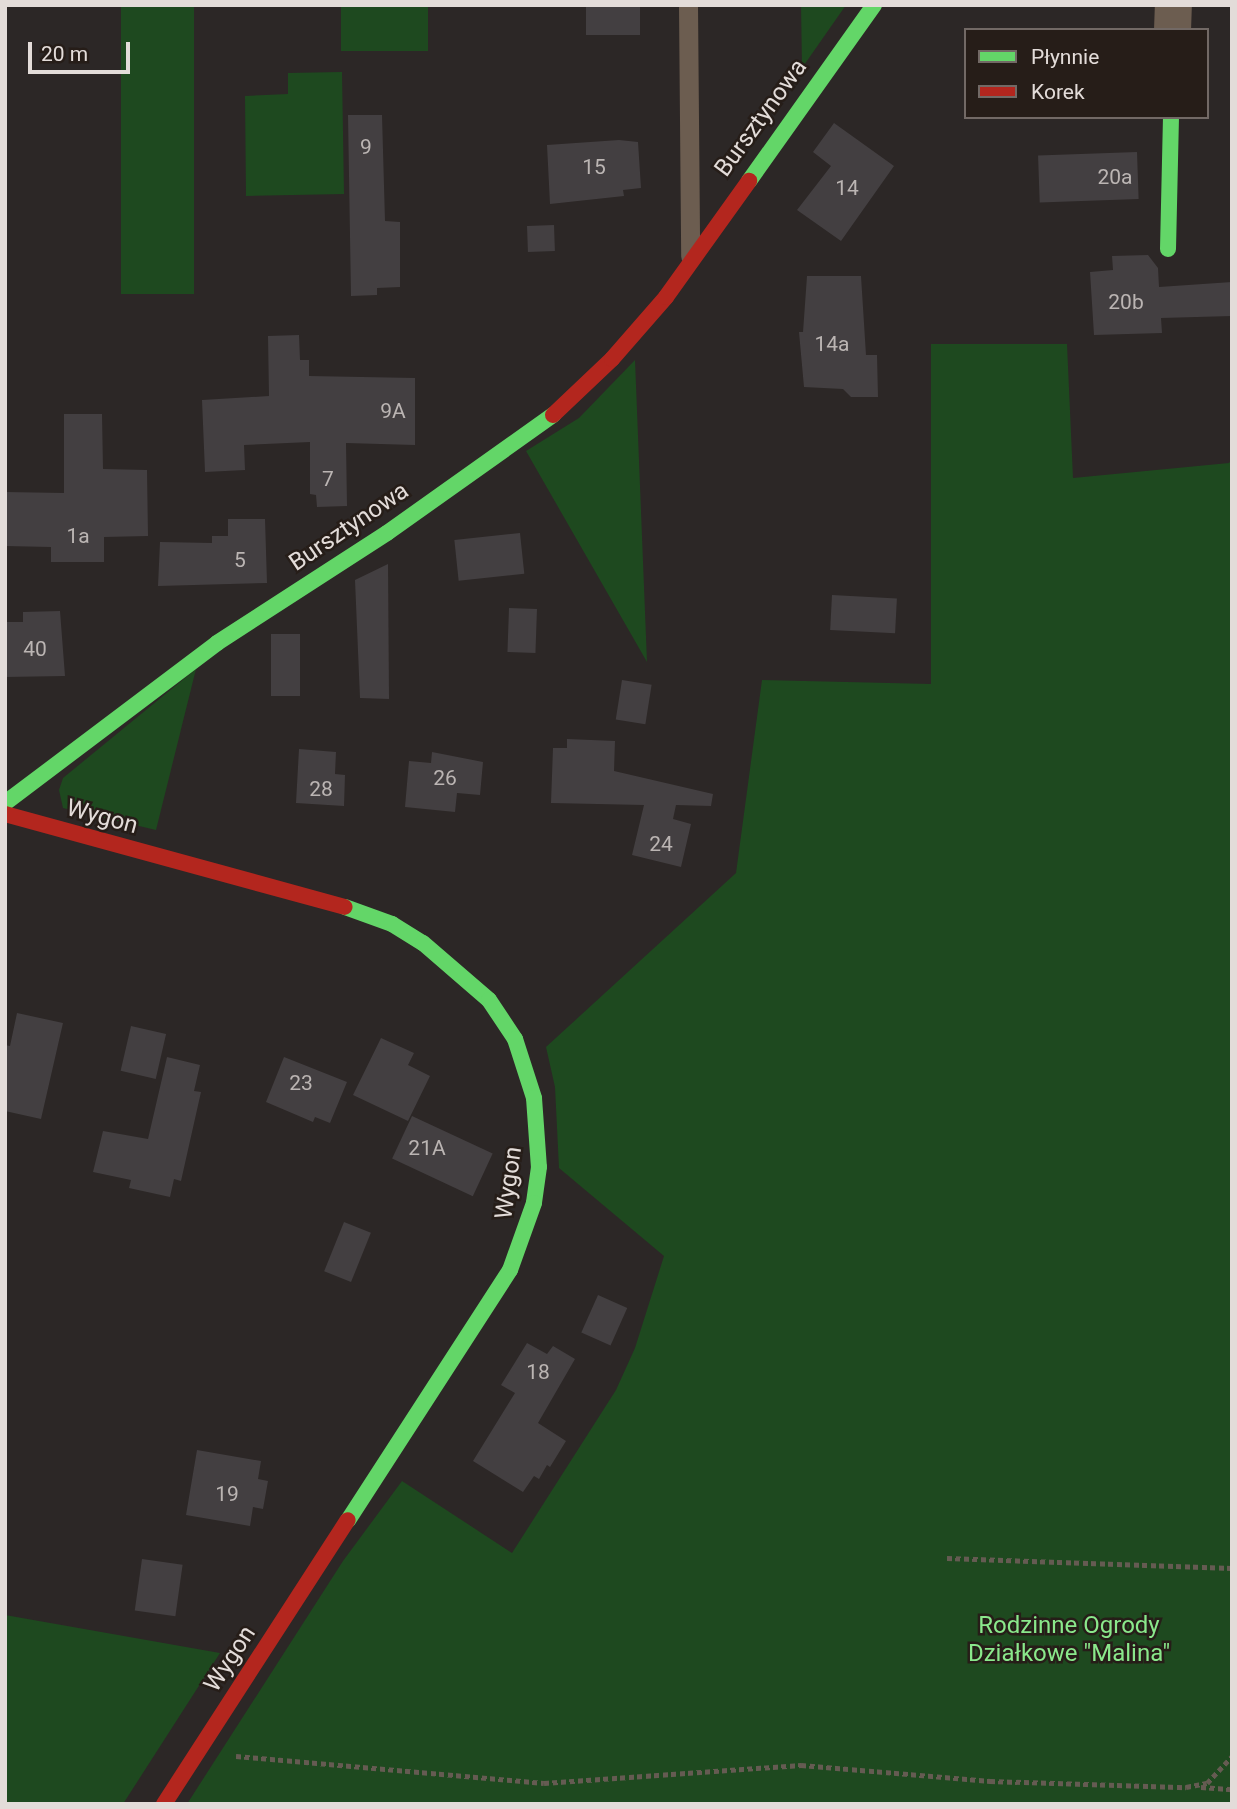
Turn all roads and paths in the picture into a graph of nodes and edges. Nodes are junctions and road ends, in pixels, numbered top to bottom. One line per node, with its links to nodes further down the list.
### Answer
1 (688, 5): 7 (lane, Bursztynowa)
2 (873, 5): 7 (street, Bursztynowa)
3 (1173, 5): 4 (street)
4 (1172, 28)
5 (1171, 119): 6 (street)
6 (1168, 249)
7 (690, 260): 8 (street, Bursztynowa)
8 (5, 803)
9 (5, 814): 12 (street, Wygon)
10 (947, 1558): 11 (path)
11 (1232, 1568)
12 (197, 1752): 14 (path); 16 (street, Wygon)
13 (1232, 1756): 14 (path)
14 (1198, 1787): 15 (path)
15 (1232, 1789)
16 (164, 1804)

